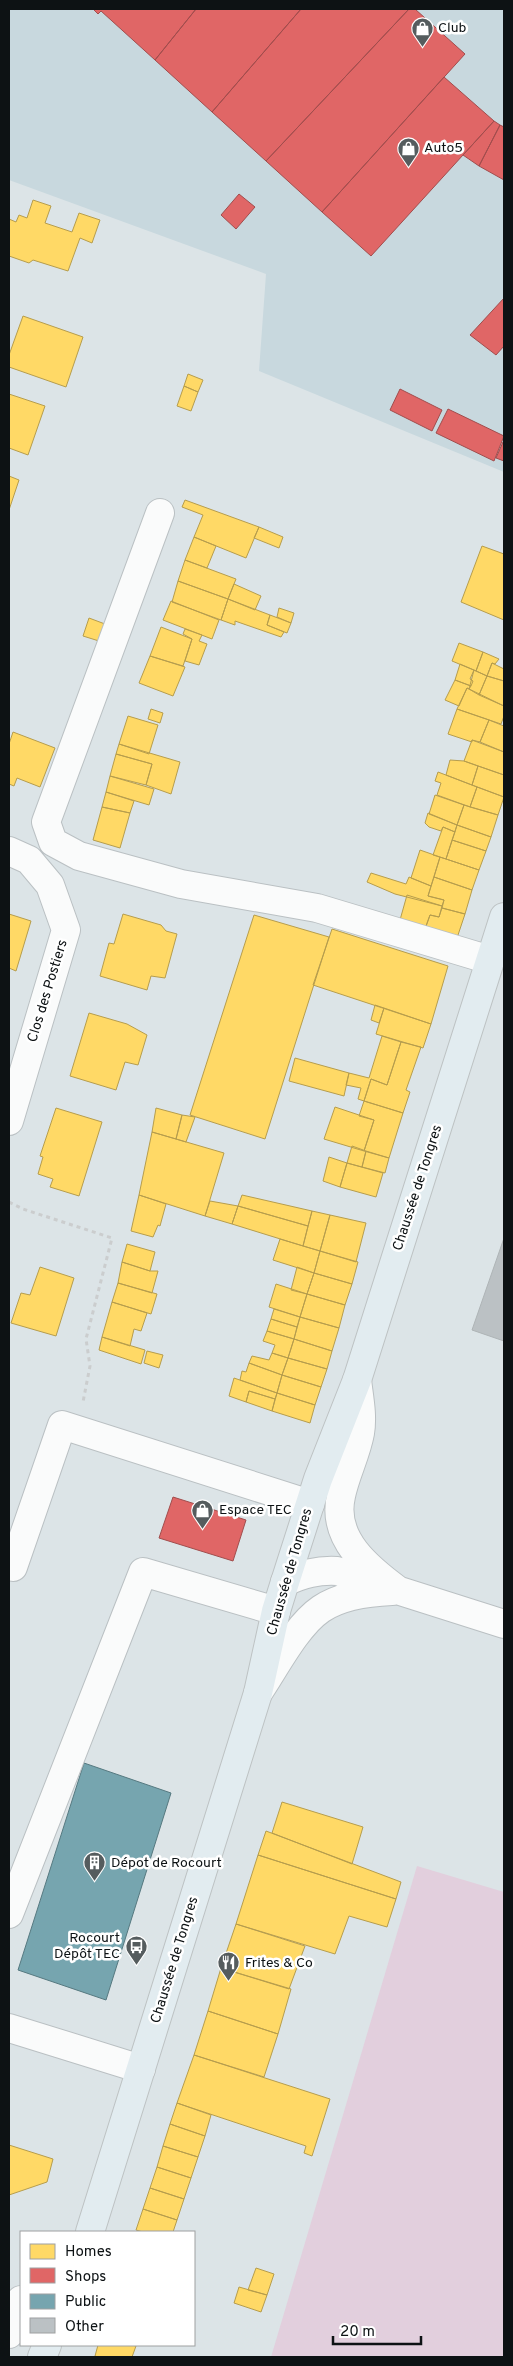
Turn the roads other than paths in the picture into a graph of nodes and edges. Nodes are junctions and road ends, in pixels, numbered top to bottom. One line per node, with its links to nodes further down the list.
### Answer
1 (160, 513): 4 (street)
2 (9, 851): 5 (street, Clos des Postiers)
3 (504, 917): 4 (main road, Chaussée de Tongres)
4 (490, 960): 6 (main road, Chaussée de Tongres)
5 (9, 1121)
6 (357, 1380): 7 (main road, Chaussée de Tongres); 10 (street)
7 (310, 1504): 8 (street); 9 (main road, Chaussée de Tongres)
8 (9, 1566)
9 (285, 1582): 10 (street); 11 (main road, Chaussée de Tongres)
10 (400, 1591): 12 (street); 13 (street)
11 (276, 1611): 13 (main road, Chaussée de Tongres); 14 (street)
12 (504, 1624)
13 (258, 1693): 16 (main road, Chaussée de Tongres)
14 (9, 1914)
15 (9, 2028): 16 (street)
16 (141, 2069): 17 (main road, Chaussée de Tongres)
17 (90, 2231)
18 (20, 2303): 19 (street)
19 (9, 2334)

